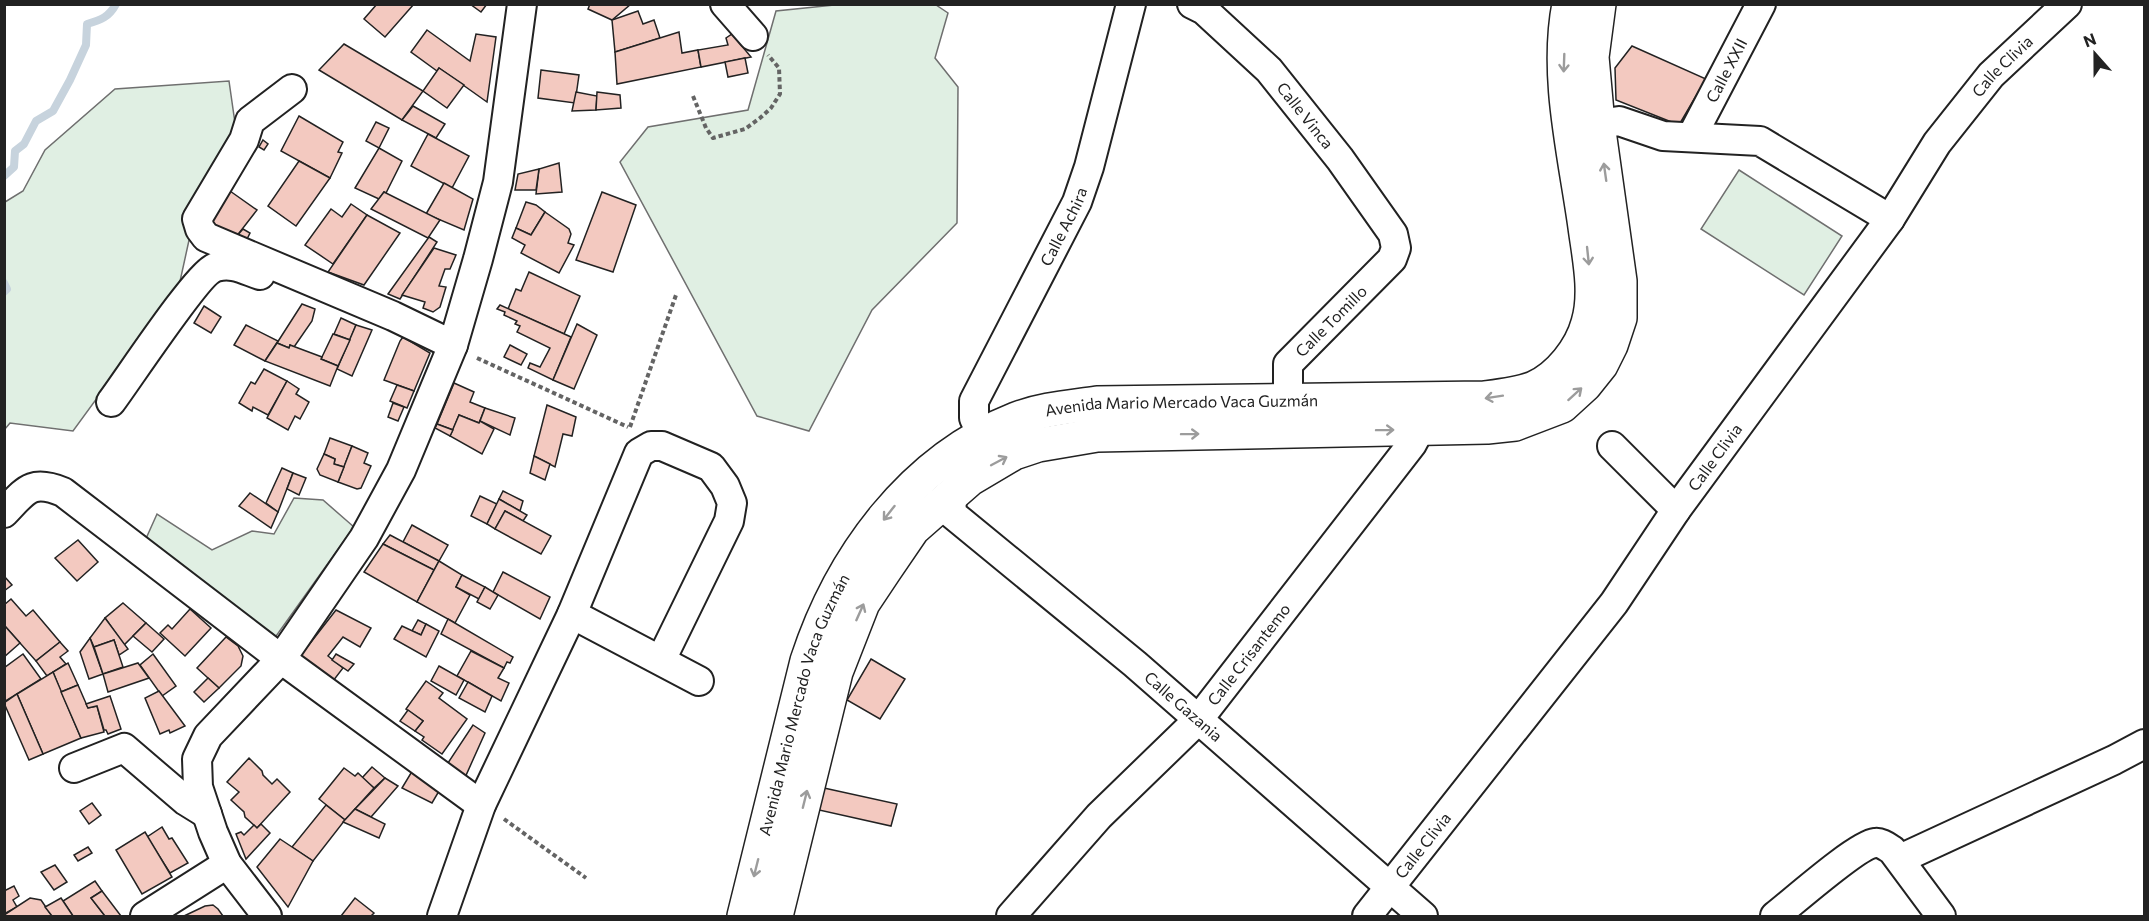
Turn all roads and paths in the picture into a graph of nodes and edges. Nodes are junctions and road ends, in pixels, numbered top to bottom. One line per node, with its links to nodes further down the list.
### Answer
1 (522, 4): 18 (street)
2 (725, 4): 9 (street)
3 (1131, 4): 22 (street, Calle Achira)
4 (1192, 4): 15 (street, Calle Vinca)
5 (1569, 4): 21 (main road, Avenida Mario Mercado Vaca Guzmán, one-way to 21)
6 (1599, 4): 12 (main road, Avenida Mario Mercado Vaca Guzmán)
7 (1761, 4): 13 (street, Calle XXII)
8 (2067, 4): 14 (street, Calle Clivia)
9 (753, 36): 11 (path)
10 (292, 89): 17 (street)
11 (693, 96)
12 (1598, 124): 13 (street); 21 (main road, Avenida Mario Mercado Vaca Guzmán, one-way to 12)
13 (1692, 136): 14 (street)
14 (1890, 219): 26 (street, Calle Clivia)
15 (1396, 248): 20 (street, Calle Tomillo)
16 (676, 295): 23 (path)
17 (374, 308): 18 (street); 19 (street)
18 (453, 345): 23 (path); 29 (street)
19 (111, 402)
20 (1288, 402): 21 (main road, Avenida Mario Mercado Vaca Guzmán); 22 (main road, Avenida Mario Mercado Vaca Guzmán)
21 (1420, 415): 25 (main road, Avenida Mario Mercado Vaca Guzmán, one-way to 21); 32 (street, Calle Crisantemo)
22 (982, 435): 25 (main road, Avenida Mario Mercado Vaca Guzmán)
23 (634, 440): 28 (street); 30 (street)
24 (1612, 446): 26 (street)
25 (941, 483): 32 (street, Calle Gazania); 44 (main road, Avenida Mario Mercado Vaca Guzmán, one-way to 44); 45 (main road, Avenida Mario Mercado Vaca Guzmán, one-way to 25)
26 (1676, 510): 40 (street, Calle Clivia)
27 (4, 513): 29 (street)
28 (572, 614): 30 (street); 35 (street)
29 (281, 659): 35 (street); 36 (street)
30 (660, 660): 31 (street)
31 (699, 681)
32 (1198, 720): 40 (street, Calle Gazania); 46 (street, Calle Crisantemo)
33 (2145, 744): 37 (street)
34 (74, 768): 36 (street)
35 (481, 805): 39 (path); 43 (street)
36 (207, 814): 38 (street)
37 (1900, 859): 49 (street); 50 (street)
38 (227, 864): 41 (street); 42 (street)
39 (586, 878)
40 (1391, 888): 47 (street, Calle Clivia); 48 (street, Calle Gazania)
41 (145, 916)
42 (267, 916)
43 (441, 916)
44 (744, 916)
45 (776, 916)
46 (1011, 916)
47 (1367, 916)
48 (1423, 916)
49 (1775, 916)
50 (1941, 916)

